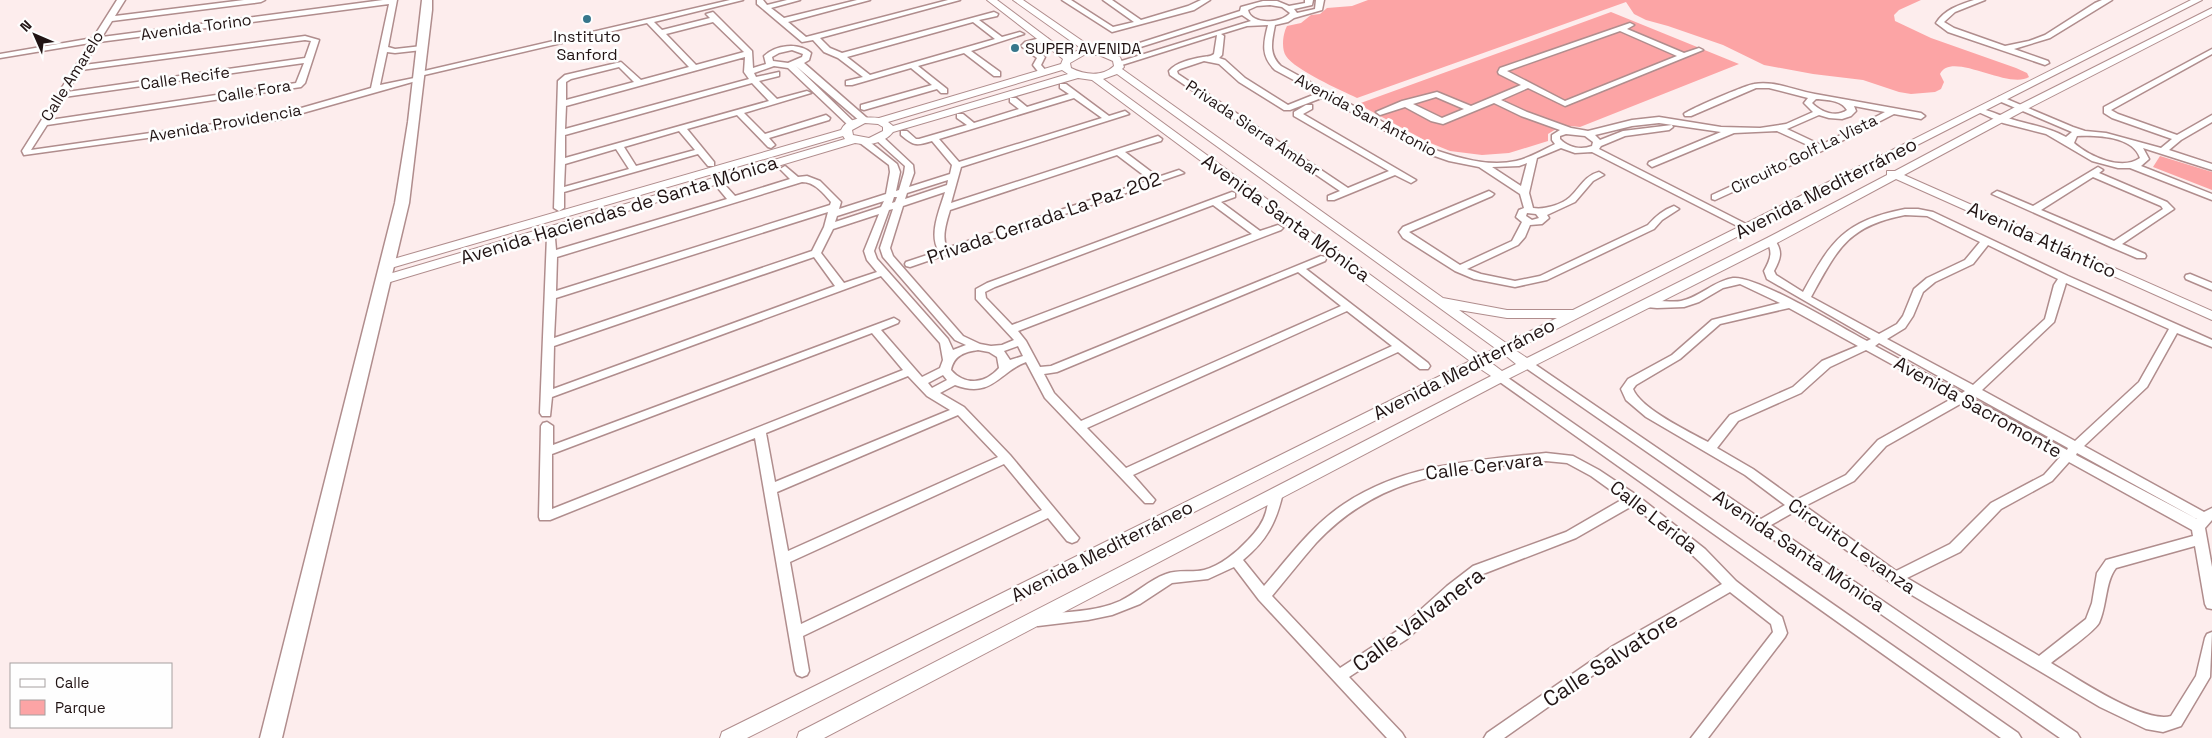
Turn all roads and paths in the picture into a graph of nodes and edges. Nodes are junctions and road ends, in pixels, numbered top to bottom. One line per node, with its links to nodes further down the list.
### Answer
1 (120, 0): 31 (street, Calle Amarelo)
2 (260, 0): 31 (street)
3 (330, 0): 27 (street)
4 (707, 0): 75 (street, Avenida Providencia)
5 (739, 0): 33 (street)
6 (796, 0): 34 (street)
7 (866, 0): 34 (street)
8 (992, 0): 44 (street)
9 (1017, 0): 54 (street)
10 (1079, 0): 20 (street)
11 (1107, 0): 36 (street)
12 (1186, 0): 24 (street)
13 (1206, 0): 24 (street)
14 (1309, 0): 15 (street); 25 (street)
15 (1320, 0): 30 (street)
16 (1981, 0): 49 (street)
17 (2108, 0): 49 (street)
18 (2198, 0): 93 (street, Avenida Mediterráneo)
19 (950, 1): 43 (street)
20 (1068, 1): 36 (street)
21 (1270, 1): 25 (street); 28 (street)
22 (392, 2): 27 (street, Avenida Torino); 50 (street)
23 (429, 3): 48 (main road)
24 (1196, 6): 36 (street)
25 (1290, 8): 30 (street)
26 (2212, 11): 101 (street, Avenida Mediterráneo)
27 (326, 12): 46 (street, Avenida Torino)
28 (1244, 12): 35 (street); 57 (street)
29 (994, 14): 32 (street)
30 (1293, 16): 37 (street)
31 (108, 19): 46 (street, Calle Amarelo)
32 (974, 19): 45 (street); 59 (street)
33 (648, 21): 40 (street); 75 (street)
34 (782, 21): 43 (street)
35 (1257, 21): 37 (street); 70 (street)
36 (1141, 23)
37 (1272, 23): 90 (street, Avenida San Antonio)
38 (1630, 25): 39 (street)
39 (1621, 29): 60 (street); 85 (street)
40 (660, 33): 55 (street); 72 (street)
41 (1020, 34): 45 (street)
42 (1220, 36): 61 (street, Privada Sierra Ámbar)
43 (815, 38): 47 (street)
44 (1044, 39): 64 (street); 74 (street)
45 (1001, 40): 51 (street)
46 (92, 43): 58 (street, Avenida Torino); 63 (street, Avenida Torino); 71 (street, Calle Amarelo)
47 (824, 47): 56 (street); 59 (street)
48 (422, 48): 50 (street); 75 (main road)
49 (2007, 48): 66 (street)
50 (384, 49): 86 (street)
51 (965, 50): 69 (street); 77 (street)
52 (1699, 50): 60 (street)
53 (2212, 51): 136 (street)
54 (1092, 52): 57 (street); 64 (street)
55 (749, 53): 72 (street); 73 (street)
56 (804, 53): 65 (street); 67 (street)
57 (1109, 54): 70 (street, Avenida Santa Mónica)
58 (0, 56)
59 (841, 56): 80 (street)
60 (1684, 56): 85 (street)
61 (1213, 59): 90 (street, Privada Sierra Ámbar); 182 (street, Privada Sierra Ámbar)
62 (309, 60): 71 (street, Calle Fora); 88 (street, Calle Recife); 122 (street, Calle Fora)
63 (0, 62)
64 (1066, 62): 74 (street); 78 (street)
65 (799, 63): 68 (street); 117 (street)
66 (2045, 63)
67 (773, 64): 68 (street); 73 (street)
68 (790, 65): 137 (street)
69 (912, 65): 80 (street); 100 (street)
70 (1118, 66): 79 (street); 183 (street, Avenida Santa Mónica)
71 (77, 68): 88 (street, Calle Amarelo)
72 (694, 68): 82 (street)
73 (748, 72): 81 (street)
74 (1043, 72): 121 (street)
75 (420, 73): 86 (street, Avenida Providencia); 221 (main road)
76 (776, 74): 81 (street)
77 (997, 74)
78 (1077, 75): 79 (street); 129 (street)
79 (1093, 76): 193 (street, Avenida Santa Mónica)
80 (868, 77): 83 (street)
81 (753, 80): 95 (street); 132 (street)
82 (639, 83): 99 (street); 99 (street)
83 (849, 83)
84 (1063, 86): 89 (street)
85 (1526, 86): 92 (street)
86 (375, 89): 155 (street, Avenida Providencia)
87 (806, 93): 95 (street)
88 (61, 95): 122 (street, Calle Amarelo)
89 (1076, 95): 103 (street); 116 (street)
90 (1328, 96): 161 (street, Avenida San Antonio); 169 (street, Privada Sierra Ámbar)
91 (1816, 97): 96 (street, Circuito Golf La Vista); 108 (street, Circuito Golf La Vista); 110 (street, Circuito Golf La Vista)
92 (1493, 99): 98 (street); 118 (street)
93 (2002, 99): 101 (street); 105 (street, Avenida Mediterráneo)
94 (1013, 100): 103 (street)
95 (775, 102): 106 (street)
96 (1843, 102): 104 (street, Circuito Golf La Vista); 108 (street, Circuito Golf La Vista)
97 (1405, 103): 102 (street); 102 (street); 107 (street)
98 (1483, 103): 102 (street); 118 (street)
99 (562, 104): 132 (street)
100 (864, 107)
101 (2023, 108): 113 (street); 119 (street, Avenida Mediterráneo)
102 (1470, 109)
103 (1025, 110): 123 (street)
104 (1893, 111): 112 (street, Circuito Golf La Vista); 151 (street, Circuito Golf La Vista)
105 (1980, 111): 119 (street); 163 (street, Avenida Mediterráneo)
106 (738, 112): 125 (street); 139 (street)
107 (1380, 112)
108 (1819, 112): 128 (street, Circuito Golf La Vista)
109 (1125, 114): 116 (street)
110 (1688, 114)
111 (960, 116): 123 (street)
112 (1921, 116)
113 (2043, 116): 124 (street); 135 (street)
114 (826, 118): 120 (street)
115 (2212, 118): 142 (street)
116 (1108, 119): 168 (street)
117 (864, 120): 121 (street); 137 (street)
118 (1529, 120): 131 (street); 134 (street)
119 (2002, 120): 124 (street); 173 (street, Avenida Mediterráneo)
120 (816, 121): 126 (street); 139 (street)
121 (880, 121): 129 (street)
122 (44, 123): 155 (street, Calle Amarelo)
123 (973, 126): 141 (street)
124 (2027, 126): 144 (street)
125 (681, 128): 149 (street); 152 (street)
126 (823, 128)
127 (1710, 128): 130 (street, Circuito Golf La Vista); 138 (street, Circuito Golf La Vista); 150 (street, Circuito Golf La Vista)
128 (1778, 128): 130 (street, Circuito Golf La Vista); 151 (street)
129 (888, 130): 140 (street)
130 (1733, 130): 162 (street, Circuito Golf La Vista)
131 (1570, 131): 134 (street); 138 (street)
132 (561, 133): 159 (street)
133 (904, 133): 141 (street)
134 (1558, 133): 147 (street)
135 (2085, 133): 144 (street); 145 (street)
136 (2161, 133): 142 (street); 148 (street)
137 (854, 134): 140 (street); 185 (street); 221 (street, Avenida Haciendas de Santa Mónica)
138 (1588, 134): 150 (street)
139 (763, 137): 146 (street)
140 (879, 138): 180 (street)
141 (934, 138): 168 (street)
142 (2178, 138): 153 (street)
143 (1158, 139): 154 (street)
144 (2070, 144): 158 (street)
145 (2132, 144): 148 (street); 156 (street)
146 (771, 145)
147 (1561, 145): 150 (street); 157 (street, Avenida San Antonio)
148 (2144, 145): 153 (street)
149 (619, 146): 159 (street); 167 (street)
150 (1595, 146): 207 (street)
151 (1821, 148): 189 (street, Circuito Golf La Vista)
152 (701, 151): 160 (street); 167 (street)
153 (2162, 151): 156 (street); 165 (street)
154 (1119, 152): 174 (street); 198 (street)
155 (27, 154)
156 (2145, 156): 164 (street)
157 (1533, 158): 161 (street, Avenida San Antonio); 184 (street)
158 (2093, 159): 164 (street); 171 (street)
159 (560, 162): 181 (street)
160 (711, 164)
161 (1479, 164): 184 (street)
162 (1652, 164)
163 (1872, 165): 173 (street, Avenida Atlántico); 207 (street, Avenida Mediterráneo)
164 (2126, 165): 177 (street); 190 (street)
165 (2212, 167)
166 (785, 169): 176 (street)
167 (634, 170): 181 (street)
168 (956, 170): 178 (street); 180 (street)
169 (1396, 171): 175 (street, Privada Sierra Ámbar); 182 (street, Privada Sierra Ámbar)
170 (1179, 173): 174 (street, Privada Cerrada La Paz 202)
171 (2094, 174): 177 (street); 201 (street)
172 (1599, 175): 203 (street)
173 (1895, 175): 210 (street, Avenida Mediterráneo); 235 (street, Avenida Atlántico)
174 (1156, 180): 213 (street, Privada Cerrada La Paz 202)
175 (1411, 180)
176 (796, 181): 192 (street); 202 (street)
177 (2113, 182): 212 (street)
178 (951, 187): 195 (street); 198 (street)
179 (722, 188): 192 (street)
180 (904, 190): 185 (street); 195 (street)
181 (559, 191): 196 (street)
182 (1347, 191): 191 (street, Privada Sierra Ámbar)
183 (1288, 192): 193 (street); 230 (street, Avenida Santa Mónica)
184 (1524, 193): 200 (street)
185 (891, 194): 197 (street); 202 (street)
186 (1489, 194): 220 (street)
187 (1997, 194): 201 (street)
188 (1232, 195): 194 (street)
189 (1715, 197)
190 (2212, 197)
191 (1330, 198)
192 (732, 200): 215 (street)
193 (1264, 201): 251 (street, Avenida Santa Mónica)
194 (1215, 202): 208 (street); 239 (street)
195 (900, 203): 197 (street); 245 (street)
196 (559, 208)
197 (886, 208): 205 (street); 250 (street)
198 (945, 208): 213 (street)
199 (1674, 209): 220 (street)
200 (1529, 210): 203 (street); 204 (street)
201 (2034, 210): 212 (street)
202 (834, 211): 205 (street); 228 (street)
203 (1541, 214): 204 (street)
204 (1527, 221): 220 (street)
205 (829, 227): 214 (street)
206 (1278, 228): 208 (street)
207 (1747, 228): 234 (street, Avenida Mediterráneo)
208 (1259, 235): 239 (street)
209 (550, 238): 215 (street)
210 (1771, 241): 225 (street, Avenida Mediterráneo); 231 (street, Avenida Mediterráneo)
211 (1986, 241): 224 (street); 229 (street); 240 (street)
212 (2114, 245): 216 (street)
213 (945, 252): 218 (street, Privada Cerrada La Paz 202)
214 (816, 253): 227 (street); 242 (street)
215 (552, 255): 228 (street)
216 (2140, 256)
217 (1321, 259): 219 (street)
218 (910, 264)
219 (1299, 268): 233 (street); 256 (street)
220 (1459, 269)
221 (385, 273): 297 (main road)
222 (876, 275): 227 (street)
223 (2190, 277): 226 (street)
224 (2064, 278): 237 (street); 261 (street)
225 (1775, 279): 229 (street, Avenida Sacromonte)
226 (2211, 285)
227 (842, 288): 263 (street)
228 (550, 297): 242 (street)
229 (1805, 298): 240 (street, Avenida Sacromonte)
230 (1434, 299): 234 (street); 248 (street, Avenida Santa Mónica)
231 (1646, 304): 232 (street, Avenida Sacromonte); 252 (street, Avenida Mediterráneo)
232 (1790, 304): 244 (street, Avenida Sacromonte); 270 (street, Circuito Levanza)
233 (1348, 307): 246 (street); 268 (street)
234 (1579, 312): 248 (street, Avenida Mediterráneo)
235 (2212, 316)
236 (894, 321): 238 (street)
237 (2175, 327): 243 (street); 271 (street)
238 (874, 328): 257 (street); 272 (street)
239 (1010, 330): 241 (street)
240 (1880, 339): 244 (street); 261 (street, Avenida Sacromonte)
241 (1021, 341): 247 (street); 249 (street)
242 (548, 344): 263 (street)
243 (2212, 344)
244 (1867, 346): 264 (street, Avenida Sacromonte); 270 (street)
245 (978, 347): 247 (street); 250 (street)
246 (1399, 347): 253 (street); 275 (street)
247 (990, 349): 254 (street)
248 (1504, 349): 251 (street, Avenida Mediterráneo); 252 (street, Avenida Santa Mónica)
249 (1030, 357): 254 (street); 256 (street)
250 (948, 358): 255 (street)
251 (1479, 362): 258 (street, Avenida Santa Mónica); 298 (street, Avenida Mediterráneo)
252 (1526, 364): 258 (street, Avenida Mediterráneo); 283 (street, Avenida Santa Mónica)
253 (1424, 366)
254 (1005, 369): 259 (street)
255 (944, 370): 259 (street); 260 (street)
256 (1036, 370): 268 (street)
257 (910, 371): 260 (street); 269 (street)
258 (1501, 376): 277 (street, Avenida Mediterráneo); 303 (street, Avenida Santa Mónica)
259 (955, 381): 262 (street)
260 (920, 382): 262 (street)
261 (1974, 391): 264 (street); 271 (street, Avenida Sacromonte)
262 (931, 393): 265 (street)
263 (547, 396): 266 (street)
264 (1962, 398): 271 (street, Avenida Sacromonte); 280 (street)
265 (960, 410): 273 (street); 276 (street)
266 (546, 413)
267 (547, 426): 272 (street)
268 (1080, 426): 275 (street)
269 (760, 431): 272 (street); 276 (street)
270 (1709, 449): 280 (street, Circuito Levanza)
271 (2073, 451): 282 (street, Avenida Sacromonte); 287 (street)
272 (546, 452)
273 (1006, 458): 281 (street); 285 (street)
274 (1569, 460): 278 (street, Calle Lérida); 289 (street, Calle Cervara)
275 (1125, 474): 279 (street)
276 (771, 489): 285 (street)
277 (1277, 493): 286 (street, Avenida Mediterráneo); 291 (street, Avenida Mediterráneo)
278 (1634, 499): 288 (street, Calle Lérida); 296 (street, Calle Valvanera)
279 (1149, 500)
280 (1794, 506): 283 (street); 287 (street, Circuito Levanza)
281 (1050, 512): 284 (street); 292 (street)
282 (2204, 524): 290 (street); 294 (street)
283 (1761, 525): 304 (street, Avenida Santa Mónica)
284 (1072, 538)
285 (783, 559): 292 (street)
286 (1235, 559): 289 (street); 291 (street, Avenida Mediterráneo)
287 (1896, 578): 294 (street, Circuito Levanza)
288 (1731, 585): 301 (street, Calle Salvatore); 302 (street, Calle Lérida)
289 (1264, 596): 296 (street)
290 (2212, 604)
291 (1032, 621): 299 (street, Avenida Mediterráneo)
292 (796, 633): 295 (street)
293 (2212, 638): 294 (street, Circuito Levanza)
294 (2040, 664)
295 (802, 671)
296 (1339, 676): 300 (street)
297 (271, 738)
298 (729, 738)
299 (806, 738)
300 (1397, 738)
301 (1492, 738)
302 (1699, 738)
303 (2013, 738)
304 (2072, 738)

